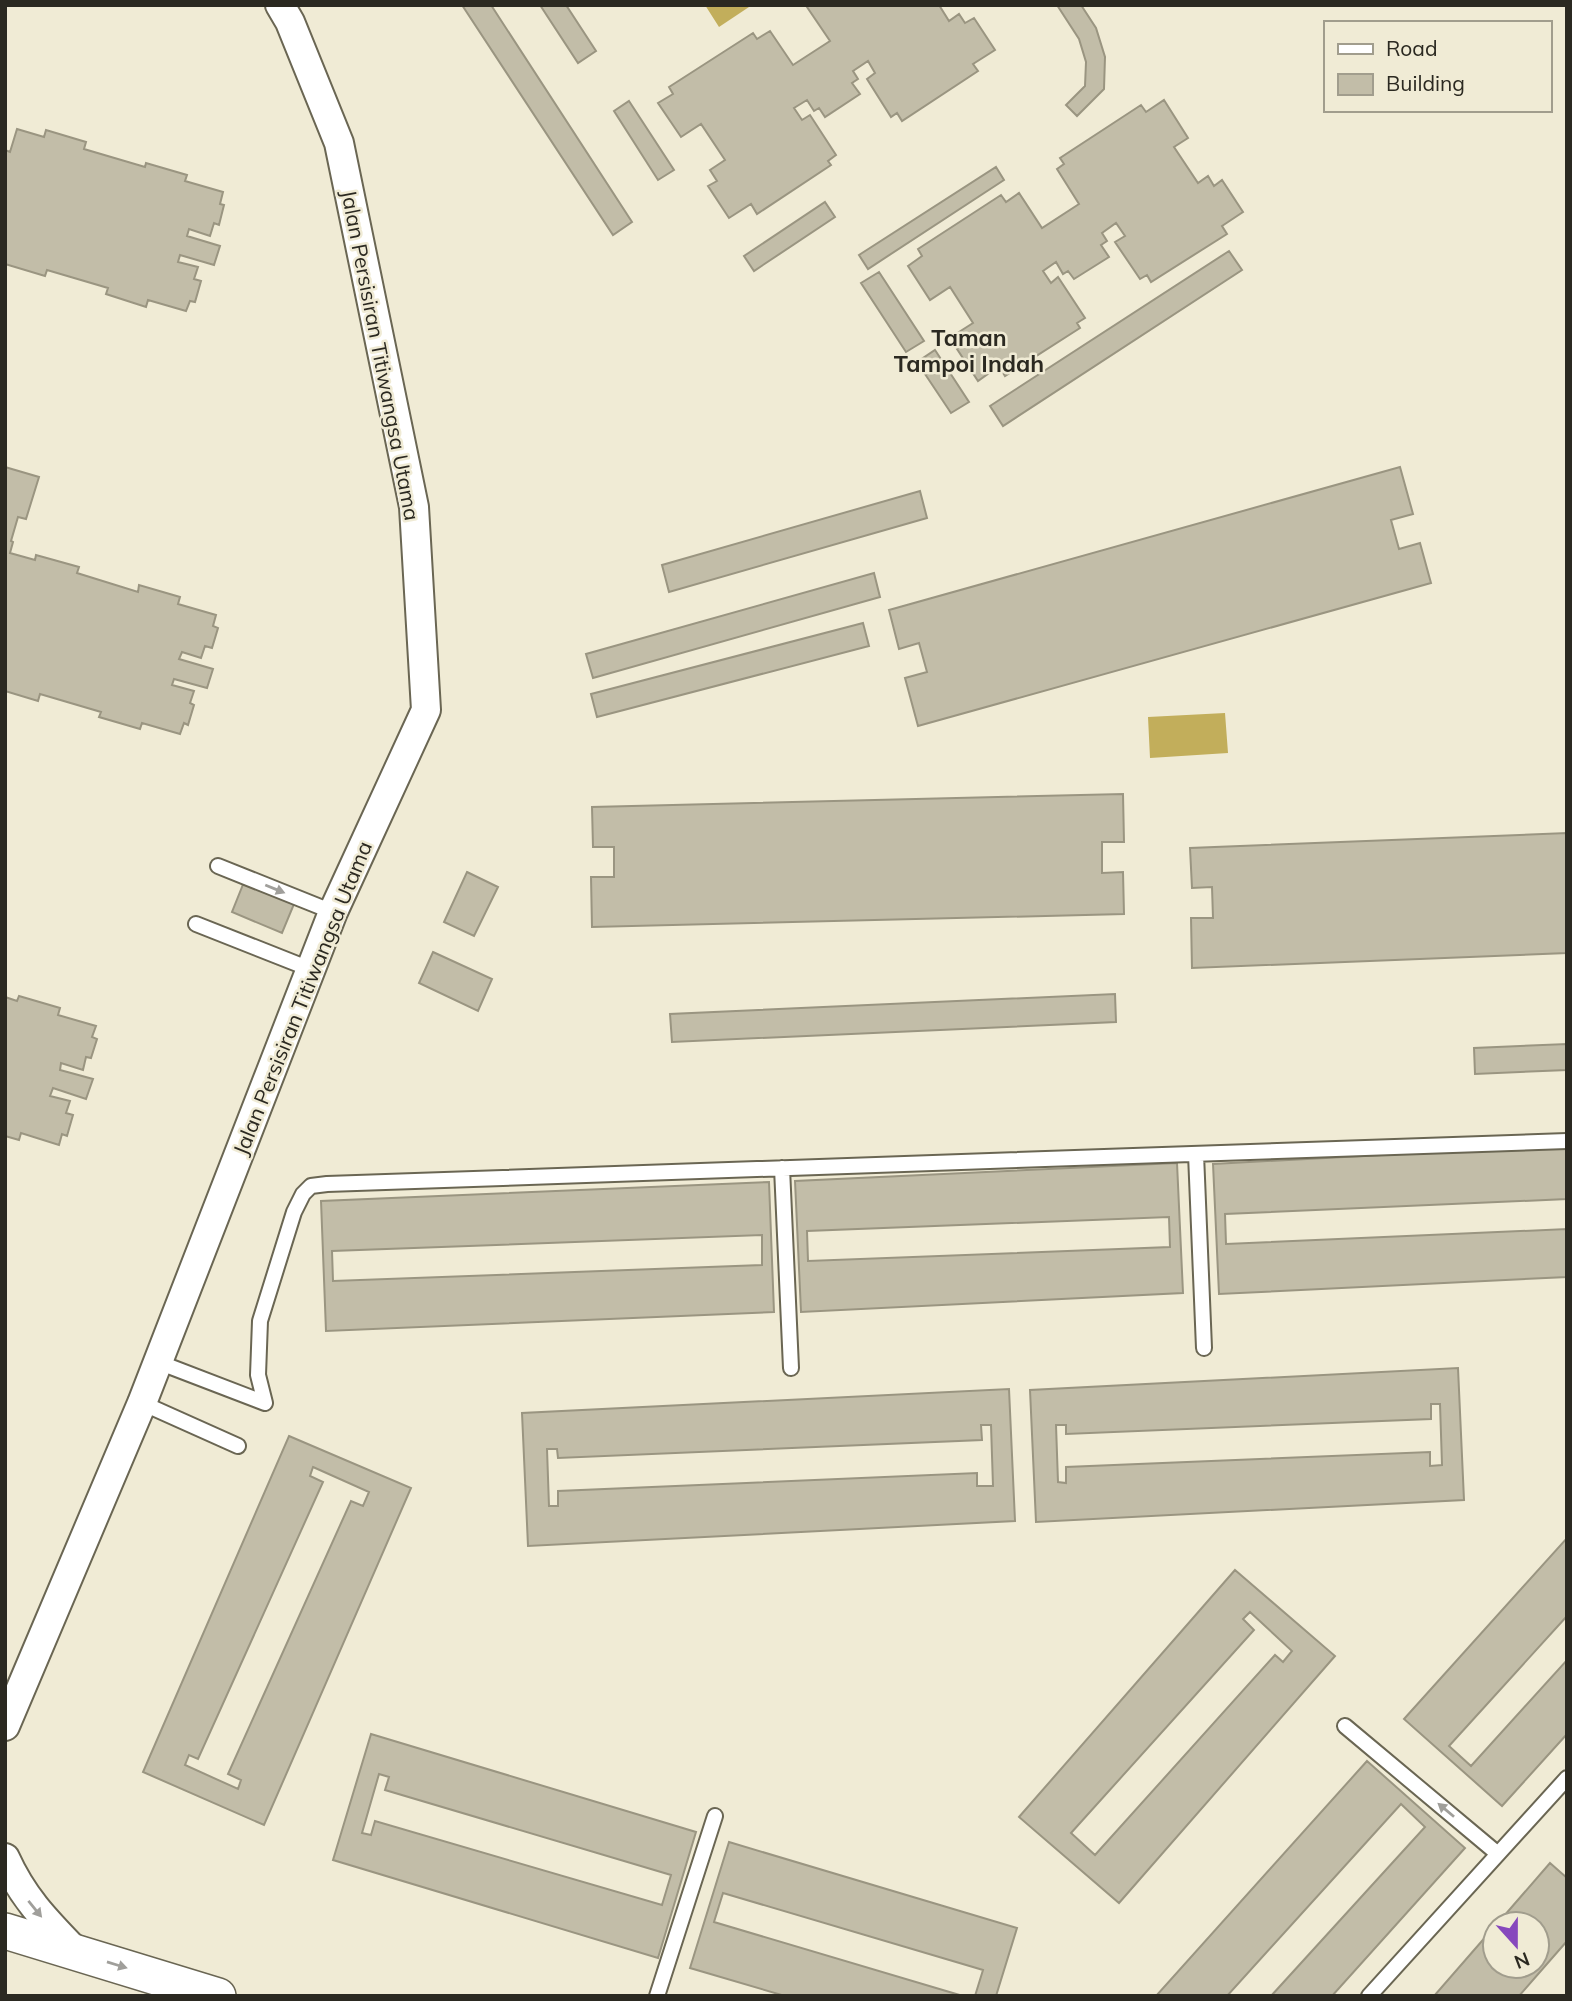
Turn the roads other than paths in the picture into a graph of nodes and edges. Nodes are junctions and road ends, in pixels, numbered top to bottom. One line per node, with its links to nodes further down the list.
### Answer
1 (280, 5): 3 (street, Jalan Persisiran Titiwangsa Utama)
2 (218, 866): 3 (lane, one-way to 3)
3 (333, 912): 5 (street, Jalan Persisiran Titiwangsa Utama)
4 (196, 924): 5 (lane)
5 (310, 969): 10 (street, Jalan Persisiran Titiwangsa Utama)
6 (1567, 1141): 7 (lane)
7 (1196, 1154): 8 (lane); 9 (lane)
8 (782, 1168): 10 (lane); 11 (lane)
9 (1204, 1348)
10 (158, 1362): 12 (street, Jalan Persisiran Titiwangsa Utama)
11 (791, 1368)
12 (142, 1403): 13 (lane); 14 (street, Jalan Persisiran Titiwangsa Utama)
13 (238, 1446)
14 (5, 1726)
15 (1345, 1726): 18 (lane, one-way to 15)
16 (1567, 1778): 18 (lane)
17 (715, 1816): 23 (lane)
18 (1498, 1854): 24 (lane)
19 (5, 1858): 21 (street, one-way to 21)
20 (5, 1931): 21 (street)
21 (76, 1952): 22 (street, one-way to 22)
22 (218, 1996)
23 (657, 1996)
24 (1369, 1996)

